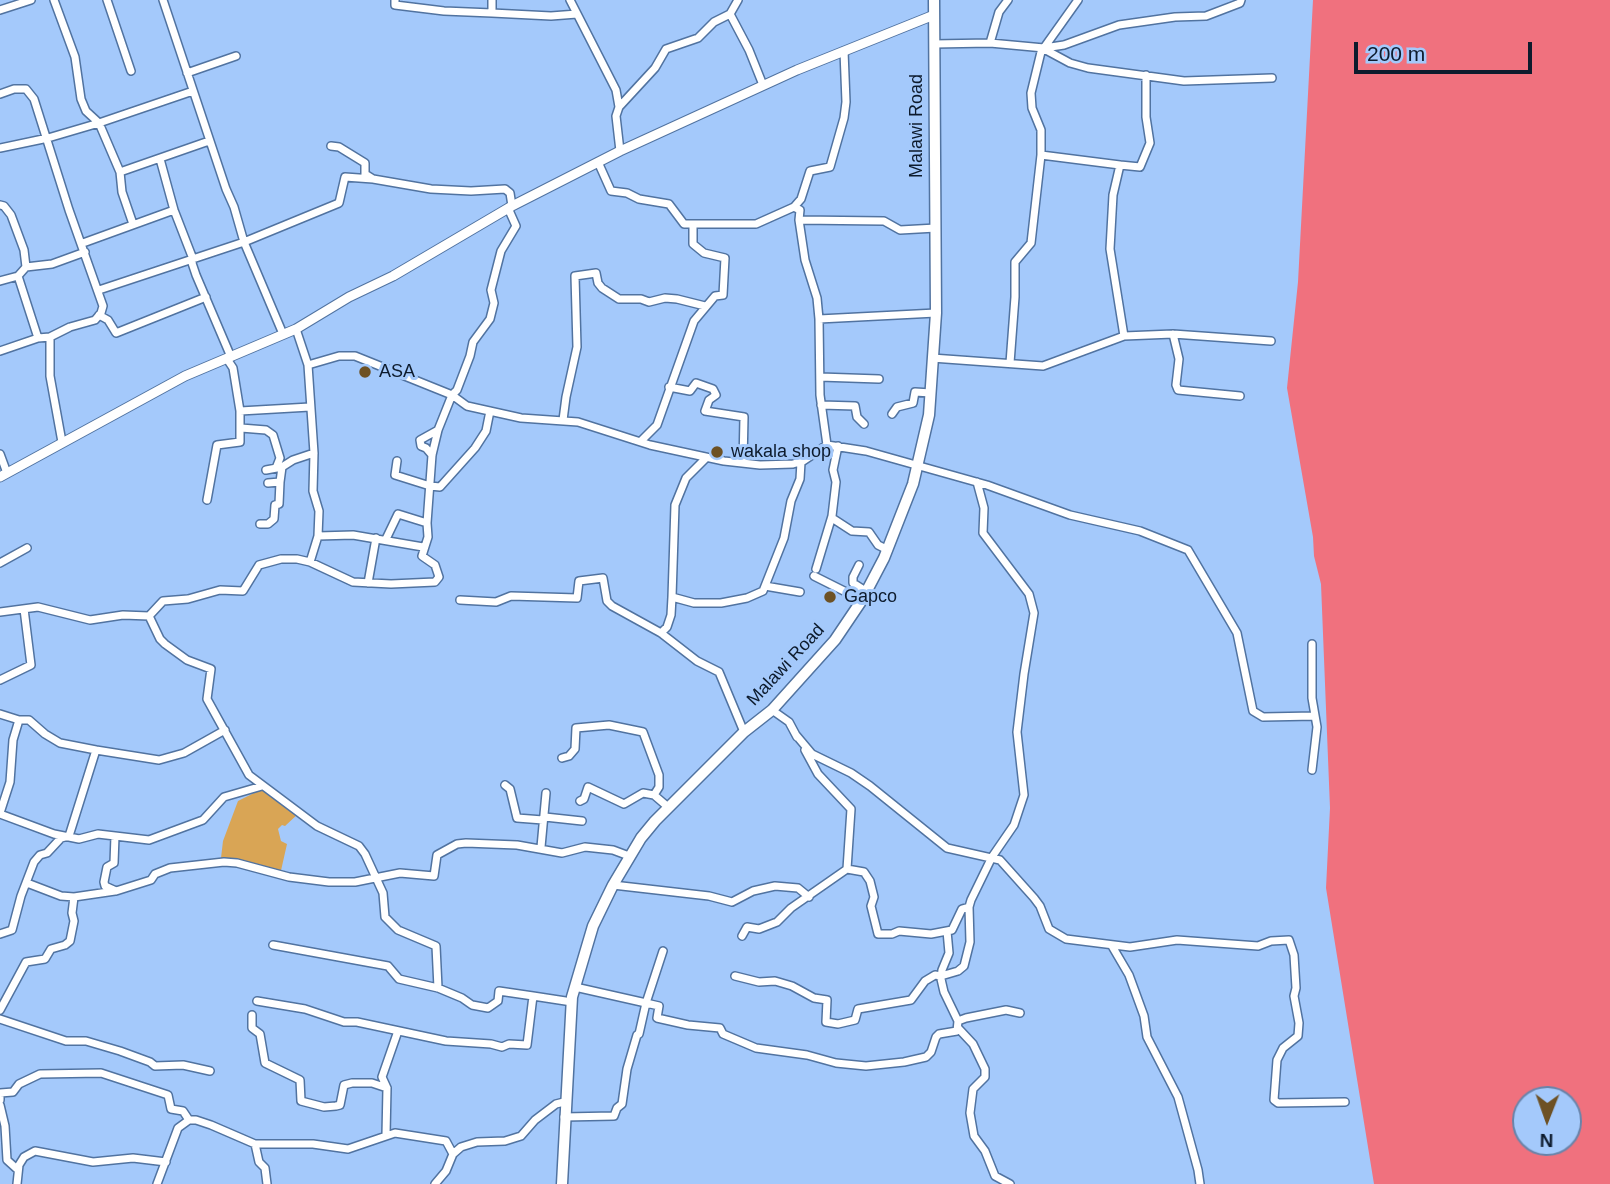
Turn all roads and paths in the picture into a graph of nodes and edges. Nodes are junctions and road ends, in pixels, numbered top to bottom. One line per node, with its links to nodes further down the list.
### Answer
1 (31, 0): 13 (street)
2 (54, 0): 31 (street)
3 (107, 0): 23 (street)
4 (163, 0): 24 (street)
5 (395, 0): 14 (street)
6 (492, 0): 14 (street)
7 (570, 0): 15 (street)
8 (738, 0): 16 (street)
9 (934, 0): 17 (main road, Malawi Road)
10 (1008, 0): 18 (street)
11 (1078, 0): 20 (street)
12 (1241, 0): 20 (street)
13 (0, 10)
14 (492, 13): 15 (street)
15 (577, 14): 30 (street)
16 (730, 14): 27 (street); 30 (street)
17 (934, 15): 19 (main road, Malawi Road); 21 (street)
18 (990, 43): 19 (street); 20 (street)
19 (934, 44): 50 (main road, Malawi Road)
20 (1044, 48): 25 (street); 37 (street)
21 (844, 51): 27 (street); 45 (street)
22 (236, 56): 24 (street)
23 (131, 71)
24 (187, 73): 28 (street)
25 (1146, 75): 26 (street); 40 (street)
26 (1272, 78)
27 (763, 85): 36 (street)
28 (192, 91): 31 (street); 33 (street)
29 (0, 94): 32 (street)
30 (619, 107): 36 (street)
31 (99, 123): 32 (street); 41 (street)
32 (48, 138): 35 (street); 52 (street)
33 (209, 141): 38 (street); 51 (street)
34 (331, 146): 42 (street)
35 (0, 148)
36 (620, 151): 39 (street)
37 (1041, 155): 40 (street); 73 (street)
38 (160, 159): 41 (street); 46 (street)
39 (598, 162): 44 (street); 49 (street)
40 (1120, 165): 66 (street)
41 (120, 172): 48 (street)
42 (373, 178): 44 (street); 51 (street)
43 (0, 205): 54 (street)
44 (510, 207): 63 (street); 79 (street)
45 (794, 207): 47 (street); 49 (street)
46 (174, 210): 48 (street); 53 (street)
47 (799, 220): 50 (street); 62 (street)
48 (133, 224): 52 (street)
49 (693, 224): 59 (street)
50 (936, 228): 60 (main road, Malawi Road)
51 (244, 242): 53 (street); 64 (street)
52 (84, 247): 54 (street); 57 (street)
53 (193, 258): 57 (street); 58 (street)
54 (26, 267): 55 (street)
55 (18, 276): 56 (street); 68 (street)
56 (0, 281)
57 (99, 290): 61 (street)
58 (206, 297): 61 (street); 71 (street)
59 (705, 306): 77 (street); 86 (street)
60 (936, 313): 62 (street); 72 (main road, Malawi Road)
61 (99, 315): 67 (street)
62 (819, 319): 75 (street)
63 (296, 329): 64 (street); 74 (street)
64 (284, 334): 71 (street)
65 (1173, 334): 66 (street); 69 (street); 80 (street)
66 (1124, 336): 73 (street)
67 (50, 337): 68 (street); 91 (street)
68 (38, 338): 70 (street)
69 (1271, 341)
70 (0, 351)
71 (229, 358): 83 (street); 91 (street)
72 (932, 358): 73 (street); 78 (main road, Malawi Road)
73 (1010, 363)
74 (308, 365): 79 (street); 82 (street)
75 (820, 377): 76 (street); 81 (street)
76 (880, 379)
77 (669, 387): 90 (street); 100 (street)
78 (931, 393): 85 (street); 101 (main road, Malawi Road)
79 (452, 395): 84 (street); 89 (street)
80 (1240, 396)
81 (821, 405): 87 (street); 92 (street)
82 (310, 407): 83 (street); 94 (street)
83 (240, 411): 88 (street)
84 (490, 411): 86 (street); 108 (street)
85 (892, 414)
86 (563, 420): 90 (street)
87 (864, 424)
88 (241, 428): 102 (street); 109 (street)
89 (438, 430): 96 (street); 96 (street)
90 (641, 441): 97 (street)
91 (62, 442): 104 (street)
92 (828, 445): 93 (street); 99 (street)
93 (838, 446): 101 (street); 110 (street)
94 (314, 453): 102 (street); 113 (street)
95 (0, 454): 104 (street)
96 (432, 455): 108 (street)
97 (706, 458): 100 (street); 126 (street)
98 (397, 461): 108 (street)
99 (801, 462): 100 (street); 123 (street)
100 (743, 463)
101 (919, 465): 106 (street); 118 (main road, Malawi Road)
102 (279, 468): 103 (street); 105 (street)
103 (267, 470)
104 (3, 475)
105 (280, 482): 107 (street); 112 (street)
106 (977, 482): 136 (street); 157 (street)
107 (268, 483)
108 (430, 486): 111 (street)
109 (207, 500)
110 (832, 518): 118 (street); 125 (street)
111 (427, 523): 115 (street); 116 (street)
112 (260, 524)
113 (318, 536): 114 (street); 119 (street)
114 (376, 538): 115 (street); 122 (street)
115 (386, 539): 116 (street)
116 (423, 547): 122 (street)
117 (27, 548): 120 (street)
118 (888, 550): 125 (main road, Malawi Road)
119 (310, 562): 122 (street); 130 (street)
120 (0, 563)
121 (859, 565): 125 (street)
122 (368, 583)
123 (765, 586): 124 (street); 126 (street)
124 (800, 592)
125 (864, 596): 134 (main road, Malawi Road)
126 (672, 597): 131 (street)
127 (460, 600): 131 (street)
128 (24, 609): 129 (street); 130 (street); 133 (street)
129 (0, 612)
130 (149, 616): 138 (street)
131 (661, 633): 139 (street)
132 (1311, 644): 136 (street)
133 (0, 680)
134 (772, 710): 139 (main road, Malawi Road); 140 (street)
135 (0, 714): 137 (street)
136 (1315, 716): 143 (street)
137 (19, 720): 141 (street); 149 (street)
138 (225, 730): 141 (street); 145 (street)
139 (744, 732): 148 (main road, Malawi Road)
140 (796, 735): 157 (street); 158 (street)
141 (96, 750): 153 (street)
142 (562, 758): 147 (street)
143 (1312, 770)
144 (505, 785): 150 (street)
145 (262, 786): 154 (street); 159 (street)
146 (546, 793): 150 (street)
147 (654, 795): 148 (street); 151 (street)
148 (668, 807): 156 (main road, Malawi Road)
149 (0, 814): 153 (street)
150 (544, 819): 151 (street); 155 (street)
151 (572, 819): 152 (street)
152 (582, 821)
153 (69, 836): 154 (street); 160 (street)
154 (115, 836): 162 (street)
155 (541, 847): 156 (street); 159 (street)
156 (629, 856): 161 (main road, Malawi Road)
157 (992, 860): 165 (street); 170 (street)
158 (847, 869): 164 (street); 166 (street)
159 (374, 878): 162 (street); 175 (street)
160 (27, 883): 163 (street); 167 (street)
161 (612, 884): 164 (street); 174 (main road, Malawi Road)
162 (116, 891): 163 (street)
163 (74, 897): 180 (street)
164 (809, 897): 168 (street)
165 (969, 907): 166 (street); 173 (street)
166 (947, 931): 173 (street)
167 (0, 934)
168 (742, 936)
169 (273, 946): 175 (street)
170 (1112, 946): 189 (street); 205 (street)
171 (663, 951): 179 (street)
172 (735, 976): 173 (street)
173 (941, 976): 184 (street)
174 (575, 987): 178 (main road, Malawi Road); 179 (street)
175 (439, 988): 176 (street)
176 (533, 996): 178 (street); 185 (street)
177 (257, 1001): 185 (street)
178 (572, 1002): 188 (main road, Malawi Road)
179 (646, 1003): 184 (street); 191 (street)
180 (0, 1010)
181 (1020, 1013): 184 (street)
182 (252, 1015): 187 (street)
183 (0, 1019): 186 (street)
184 (958, 1025): 204 (street)
185 (398, 1031): 187 (street)
186 (210, 1071)
187 (387, 1088): 193 (street)
188 (564, 1101): 191 (main road, Malawi Road); 195 (street)
189 (1345, 1102)
190 (0, 1103): 192 (street); 196 (street)
191 (564, 1117): 203 (main road, Malawi Road)
192 (190, 1120): 194 (street); 197 (street)
193 (386, 1135): 194 (street); 195 (street)
194 (255, 1144): 201 (street)
195 (453, 1154): 202 (street)
196 (4, 1158): 198 (street)
197 (166, 1162): 198 (street); 200 (street)
198 (18, 1170): 199 (street)
199 (17, 1184)
200 (157, 1184)
201 (267, 1184)
202 (435, 1184)
203 (562, 1184)
204 (1010, 1184)
205 (1200, 1184)

